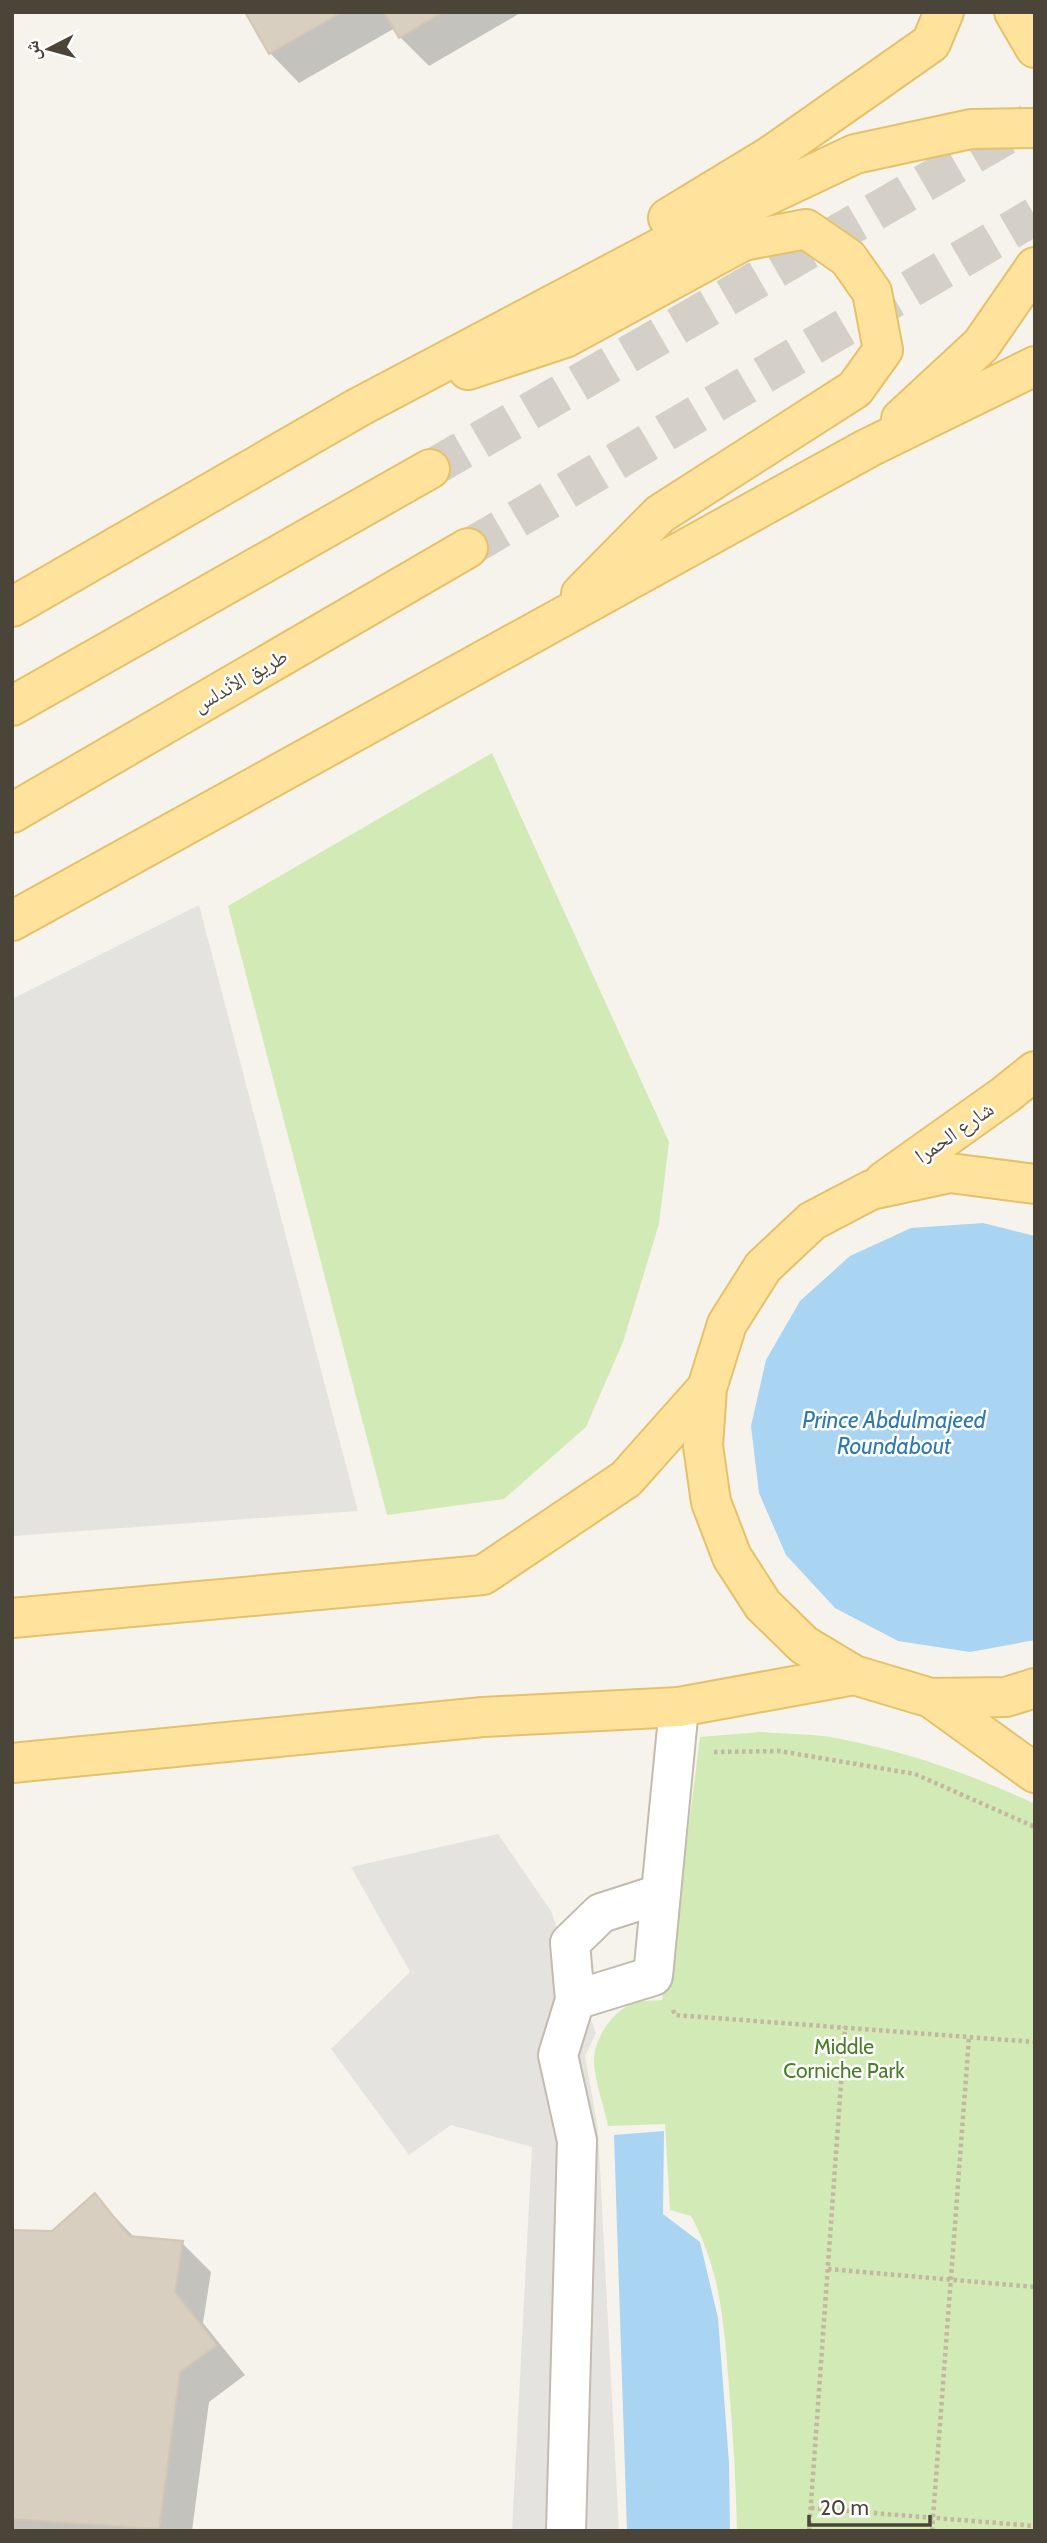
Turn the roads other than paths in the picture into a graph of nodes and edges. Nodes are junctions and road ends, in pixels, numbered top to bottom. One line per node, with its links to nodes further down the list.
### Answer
1 (944, 12): 7 (main road)
2 (1014, 12): 3 (main road)
3 (1035, 48)
4 (1035, 128): 7 (main road)
5 (1035, 267): 8 (main road)
6 (1035, 366): 8 (main road)
7 (359, 407): 11 (main road); 12 (main road)
8 (868, 449): 12 (main road)
9 (430, 470): 13 (main road)
10 (468, 548): 14 (main road, طريق الأندلس)
11 (12, 607)
12 (549, 625): 15 (main road)
13 (12, 706)
14 (12, 813)
15 (12, 921)
16 (1035, 1070): 18 (main road, شارع الحمرا)
17 (1035, 1184): 18 (main road)
18 (871, 1190): 19 (main road)
19 (707, 1388): 20 (main road); 21 (main road)
20 (12, 1618)
21 (854, 1675): 23 (main road); 24 (main road)
22 (1035, 1688): 23 (main road)
23 (930, 1698): 26 (main road)
24 (679, 1707): 25 (main road); 27 (lane)
25 (12, 1763)
26 (1035, 1773)
27 (660, 1894): 28 (lane); 28 (lane)
28 (575, 2000): 29 (lane)
29 (566, 2531)

